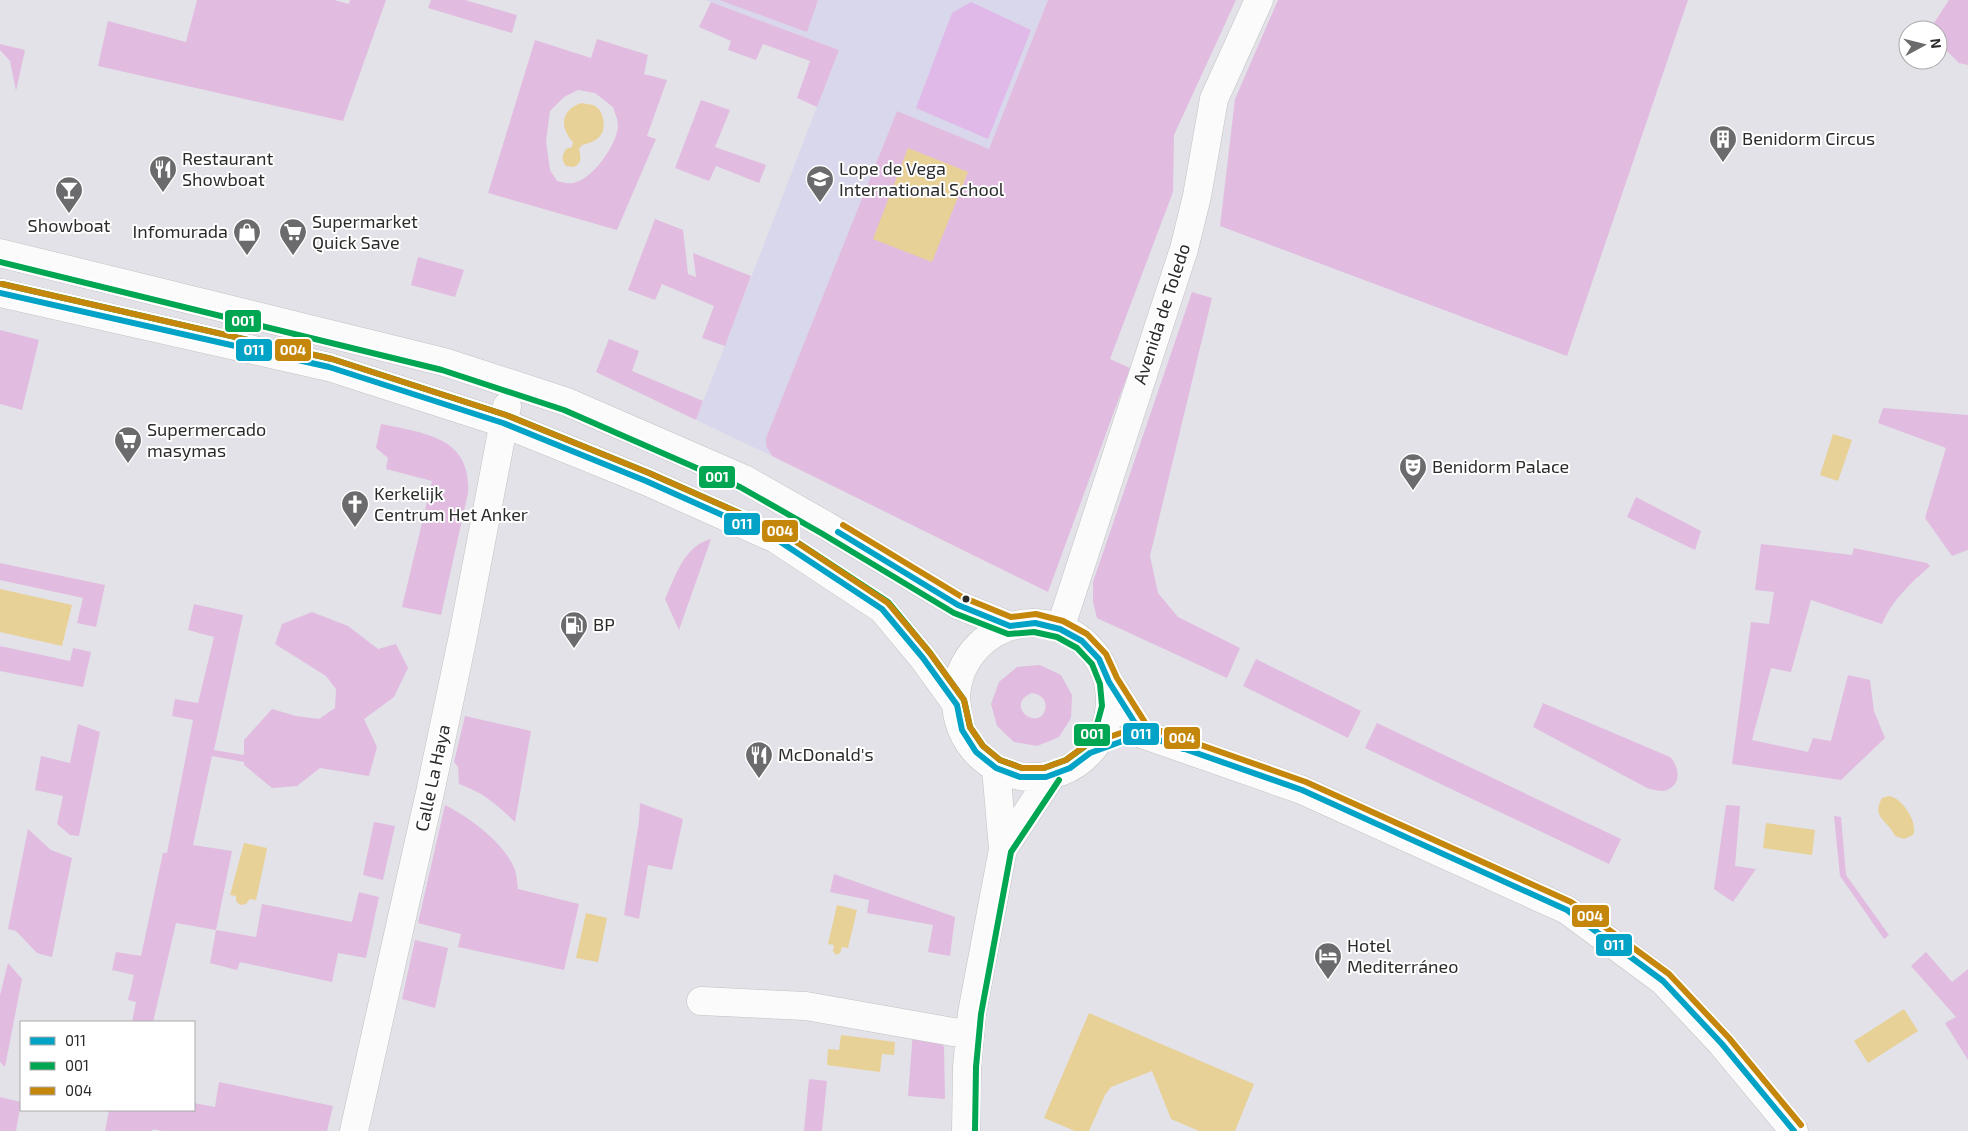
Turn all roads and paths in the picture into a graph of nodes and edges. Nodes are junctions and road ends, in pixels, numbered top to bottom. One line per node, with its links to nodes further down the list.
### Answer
1 (1259, 0): 7 (street, Avenida de Toledo)
2 (0, 253): 4 (street)
3 (0, 293): 5 (street)
4 (514, 384): 5 (street, Calle La Haya); 6 (street)
5 (503, 423): 9 (street); 17 (street, Calle La Haya)
6 (1010, 626): 7 (street); 9 (street)
7 (1060, 629): 8 (street)
8 (1109, 682): 10 (street); 11 (street)
9 (956, 705): 12 (street)
10 (1142, 734): 11 (street); 19 (street)
11 (1090, 753): 13 (street)
12 (996, 768): 13 (street); 14 (street)
13 (1052, 775): 14 (street)
14 (1003, 850): 16 (street)
15 (701, 1001): 16 (street)
16 (970, 1035): 18 (street)
17 (354, 1131)
18 (966, 1131)
19 (1794, 1131)

